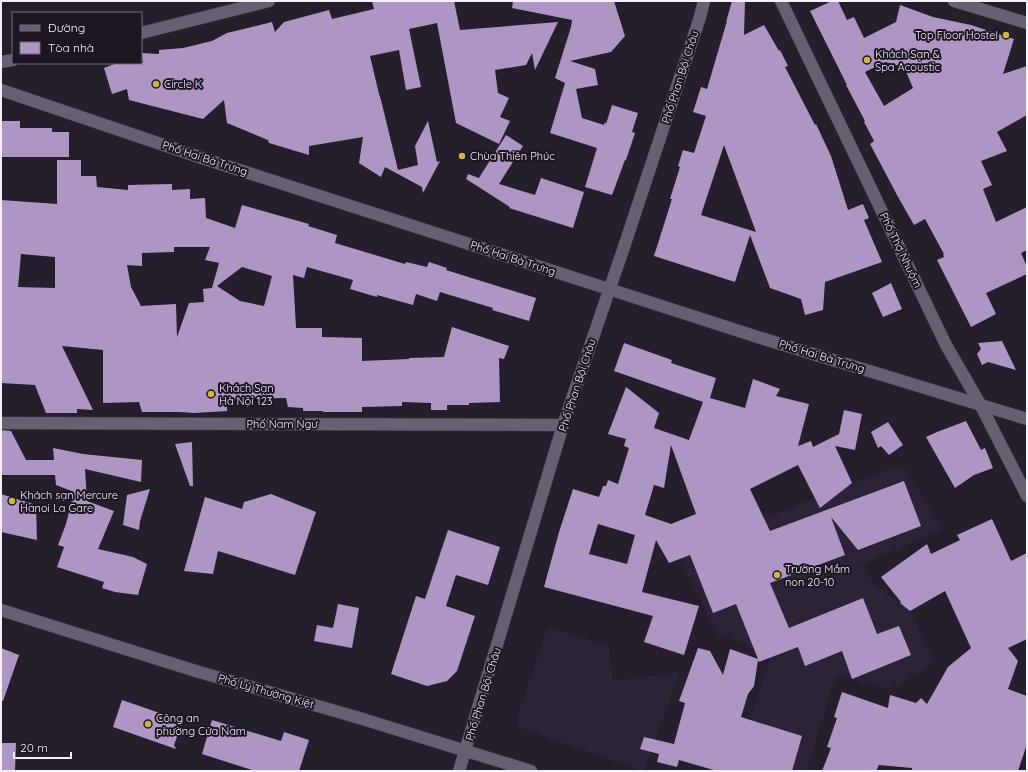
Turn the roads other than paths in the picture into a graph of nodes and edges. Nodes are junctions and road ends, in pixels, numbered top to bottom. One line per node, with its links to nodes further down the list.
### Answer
1 (268, 1): 6 (street)
2 (704, 1): 10 (street, Phố Phan Bội Châu)
3 (782, 1): 11 (street, Phố Thợ Nhuộm)
4 (954, 1): 5 (street)
5 (1027, 23)
6 (142, 33)
7 (12, 60): 8 (street)
8 (1, 62)
9 (1, 90): 10 (street, Phố Hai Bà Trưng)
10 (609, 289): 11 (street, Phố Hai Bà Trưng); 14 (street, Phố Phan Bội Châu)
11 (980, 404): 12 (street, Phố Hai Bà Trưng); 15 (street, Phố Thợ Nhuộm)
12 (1027, 419)
13 (1, 423): 14 (street, Phố Nam Ngư)
14 (563, 425): 17 (street, Phố Phan Bội Châu)
15 (1027, 496)
16 (1, 610): 17 (street, Phố Lý Thường Kiệt)
17 (466, 750): 18 (street, Phố Phan Bội Châu); 19 (street, Phố Lý Thường Kiệt)
18 (459, 771)
19 (531, 771)

